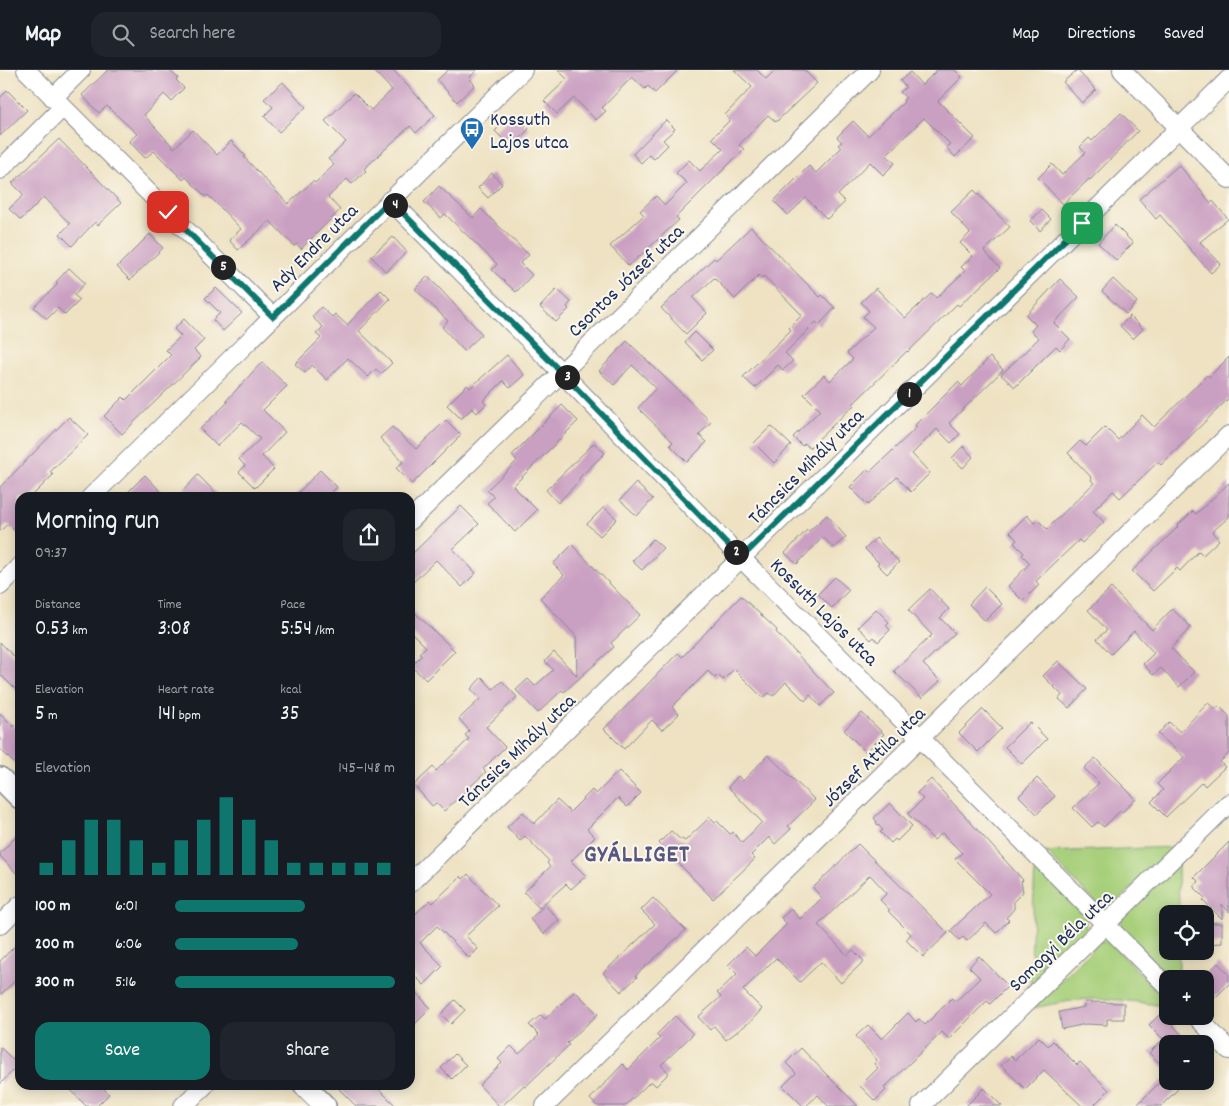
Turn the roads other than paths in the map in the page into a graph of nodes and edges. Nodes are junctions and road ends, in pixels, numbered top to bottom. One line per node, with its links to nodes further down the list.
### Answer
1 (26, 70): 7 (street)
2 (81, 70): 7 (street)
3 (523, 70): 11 (street, Ady Endre utca)
4 (870, 70): 13 (street, Csontos József utca)
5 (1122, 70): 8 (street)
6 (1229, 79): 8 (street, Táncsics Mihály utca)
7 (58, 103): 9 (street); 12 (street)
8 (1179, 128): 10 (street); 17 (street, Táncsics Mihály utca)
9 (0, 170)
10 (1229, 179)
11 (390, 200): 12 (street, Ady Endre utca); 13 (street, Kossuth Lajos utca)
12 (273, 317): 15 (street, Ady Endre utca)
13 (561, 372): 16 (street, Csontos József utca); 17 (street, Kossuth Lajos utca)
14 (1229, 435): 20 (street, József Attila utca)
15 (96, 492)
16 (415, 516)
17 (741, 558): 20 (street, Kossuth Lajos utca); 24 (street, Táncsics Mihály utca)
18 (15, 571): 19 (street)
19 (0, 586)
20 (921, 738): 27 (street, Kossuth Lajos utca); 35 (street, József Attila utca)
21 (0, 778): 22 (street)
22 (15, 793)
23 (1229, 803): 27 (street, Somogyi Béla utca)
24 (415, 878)
25 (15, 910): 26 (street)
26 (0, 925)
27 (1106, 925): 28 (street, Kossuth Lajos utca); 36 (street, Somogyi Béla utca)
28 (1159, 978)
29 (1205, 1025): 30 (street)
30 (1229, 1050)
31 (200, 1090): 33 (street)
32 (309, 1090): 34 (street)
33 (184, 1106)
34 (325, 1106)
35 (545, 1106)
36 (921, 1106)

